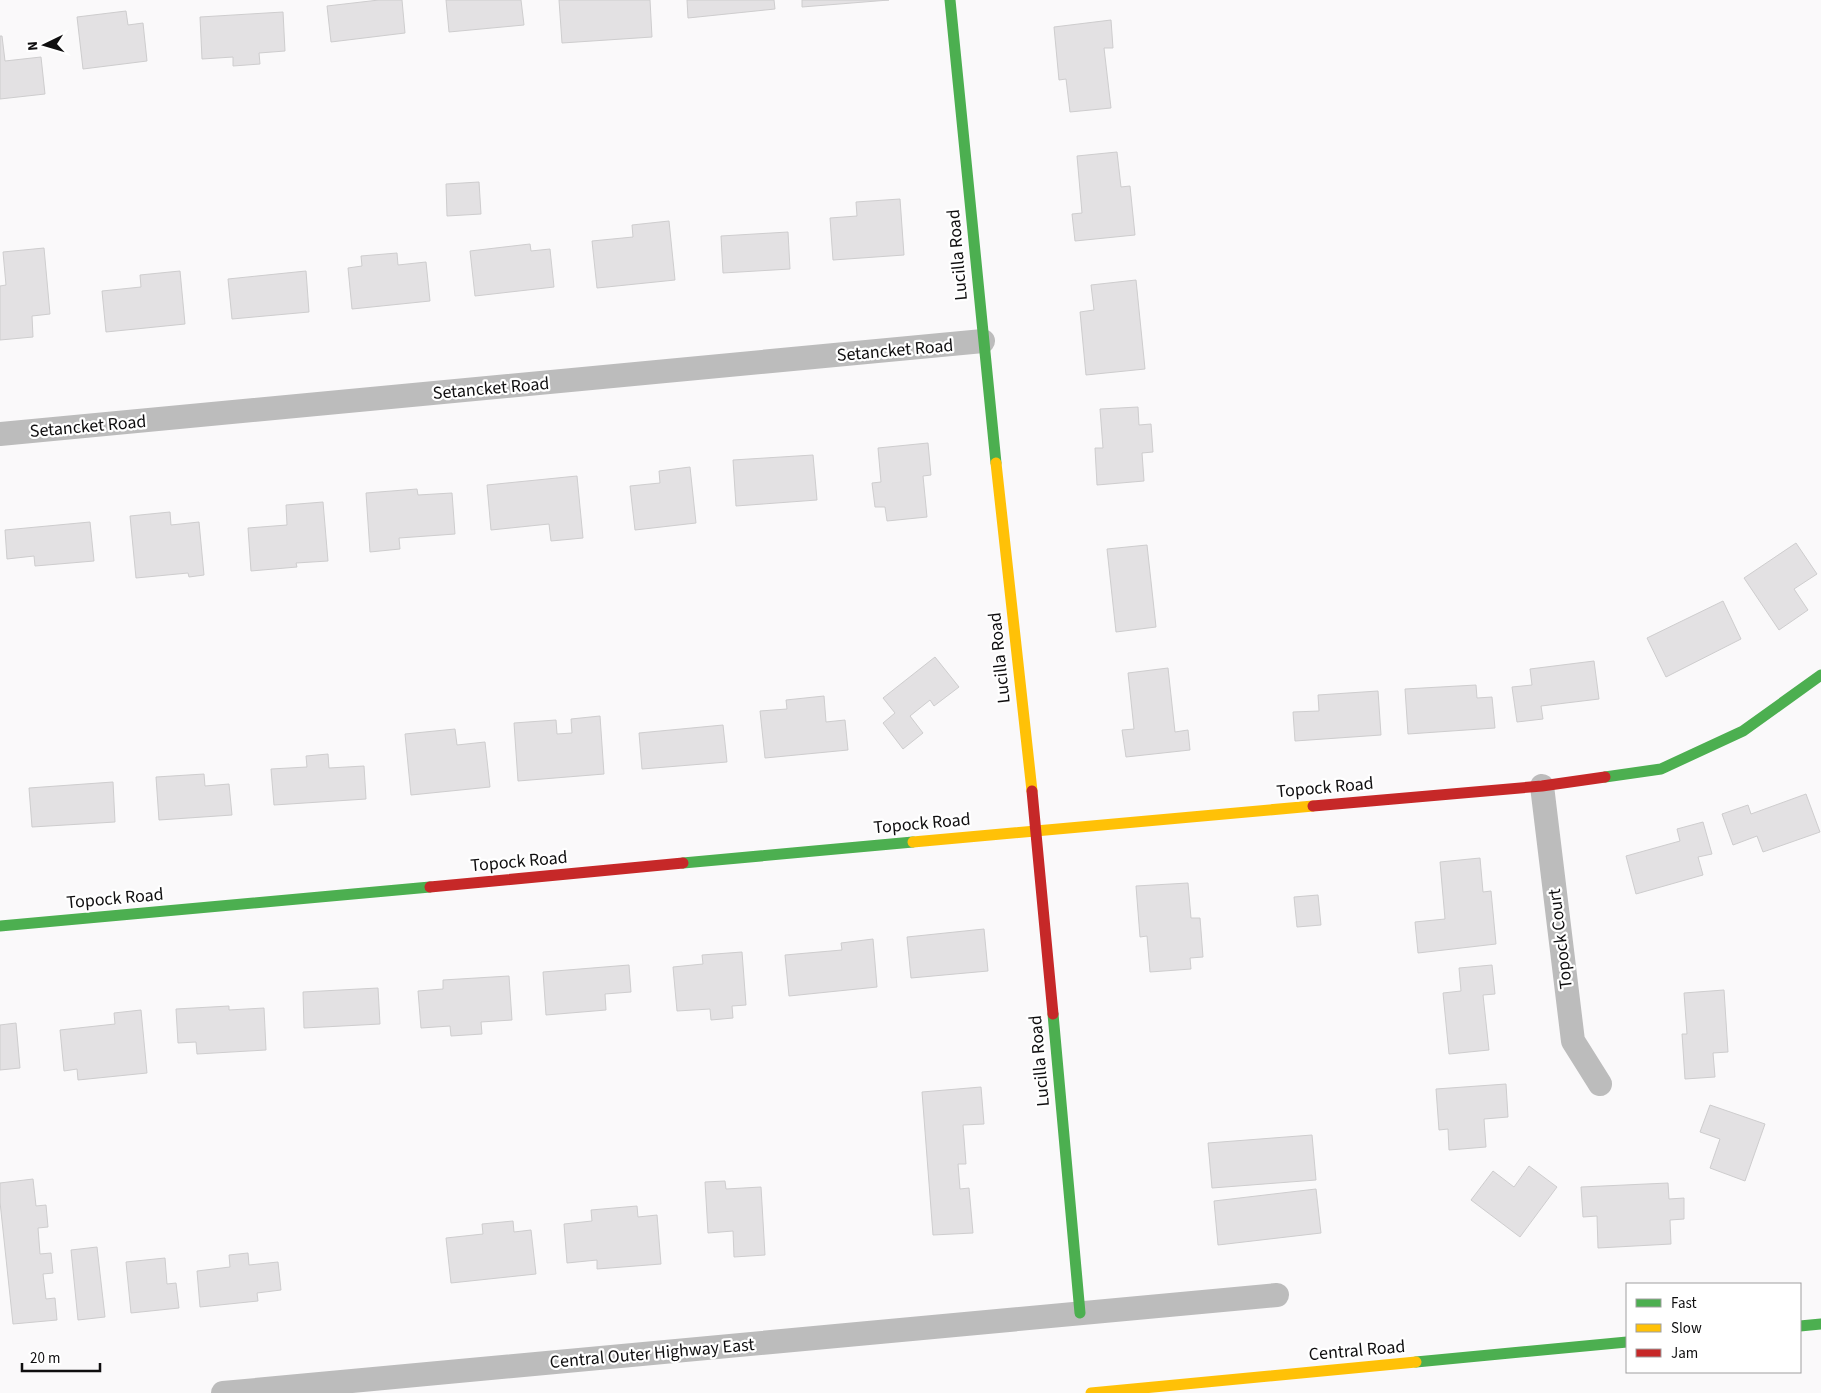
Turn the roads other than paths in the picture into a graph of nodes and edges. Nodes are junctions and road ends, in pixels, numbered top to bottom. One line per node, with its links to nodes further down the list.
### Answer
1 (950, 0): 2 (street, Lucilla Road)
2 (983, 341): 3 (street, Setancket Road); 6 (street, Lucilla Road)
3 (0, 434)
4 (1821, 675): 5 (street, Topock Road)
5 (1542, 786): 6 (street, Topock Road); 8 (street, Topock Court)
6 (1036, 830): 7 (street, Topock Road); 10 (street, Lucilla Road)
7 (0, 926)
8 (1600, 1084)
9 (1277, 1295): 10 (street, Central Outer Highway East)
10 (1080, 1313): 14 (street, Central Outer Highway East)
11 (1821, 1324): 12 (street)
12 (1801, 1326)
13 (1626, 1342): 15 (street, Central Road)
14 (223, 1393)
15 (1091, 1393)

